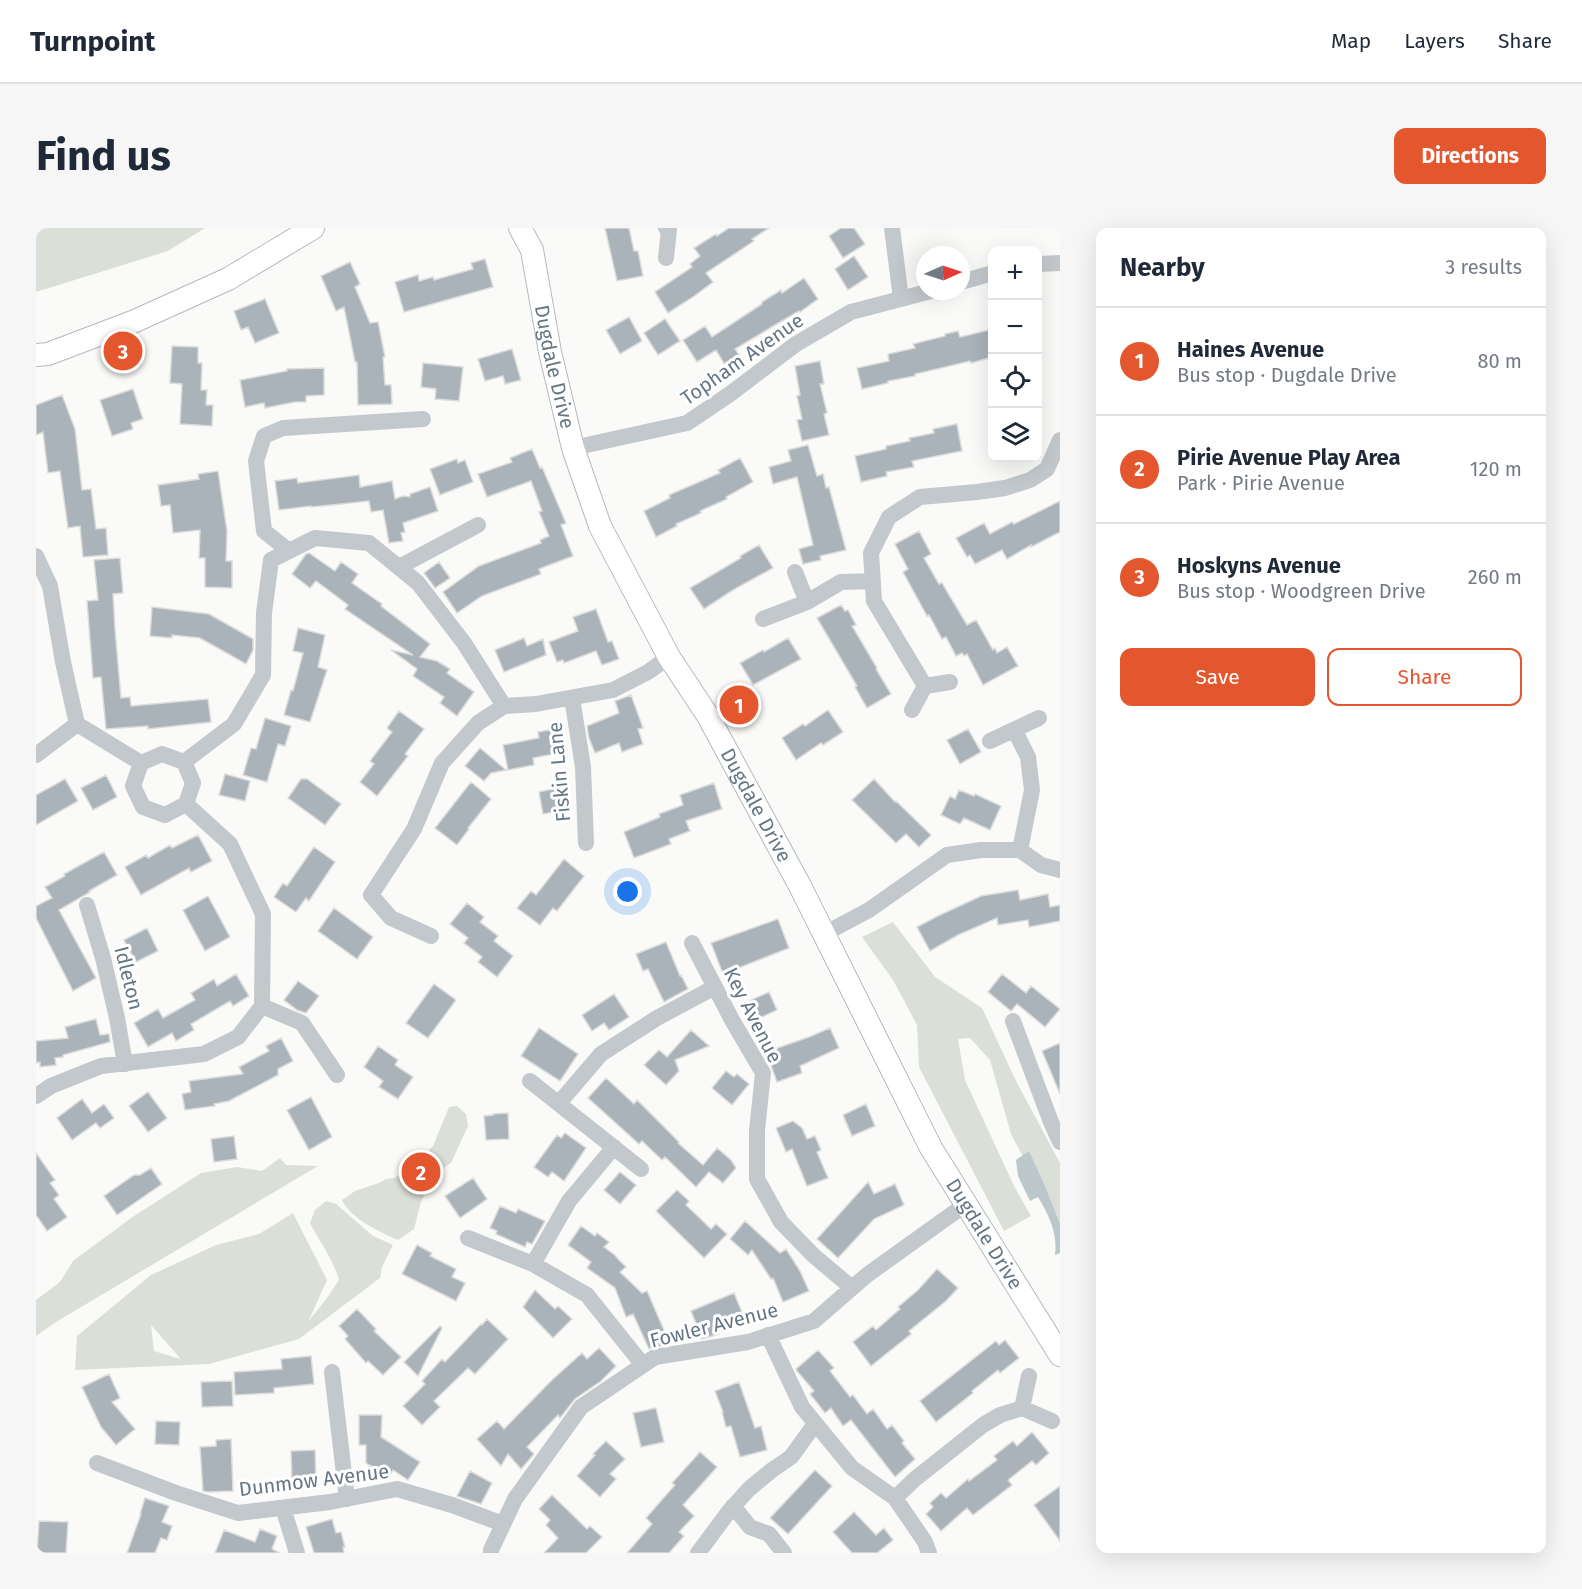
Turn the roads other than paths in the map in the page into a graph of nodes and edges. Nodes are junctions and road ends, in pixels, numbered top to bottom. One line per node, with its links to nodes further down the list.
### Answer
1 (313, 228): 12 (street)
2 (520, 228): 15 (street, Dugdale Drive)
3 (668, 228): 5 (street)
4 (892, 228): 11 (street)
5 (666, 258)
6 (1060, 263): 7 (street)
7 (1042, 264)
8 (988, 274): 9 (street)
9 (970, 279)
10 (916, 295): 11 (street, Topham Avenue)
11 (901, 299): 15 (street, Topham Avenue)
12 (36, 355)
13 (423, 419): 17 (street)
14 (1060, 440): 21 (street)
15 (573, 447): 24 (street, Dugdale Drive)
16 (478, 525): 19 (street)
17 (289, 551): 19 (street); 35 (street)
18 (36, 556): 31 (street)
19 (399, 567): 28 (street)
20 (795, 572): 22 (street)
21 (873, 581): 22 (street); 26 (street)
22 (807, 602): 23 (street)
23 (763, 619)
24 (669, 657): 27 (street); 42 (street, Dugdale Drive)
25 (950, 682): 26 (street)
26 (925, 686): 29 (street)
27 (572, 698): 28 (street); 38 (street, Fiskin Lane)
28 (504, 706): 43 (street)
29 (912, 710)
30 (1039, 718): 32 (street)
31 (77, 724): 34 (street); 36 (street)
32 (1015, 731): 33 (street); 39 (street)
33 (990, 741)
34 (36, 755)
35 (184, 762): 36 (street); 37 (street)
36 (141, 763): 37 (street)
37 (186, 804): 46 (street)
38 (586, 843)
39 (1020, 850): 40 (street); 42 (street)
40 (1060, 870)
41 (87, 905): 48 (street, Idleton)
42 (824, 934): 56 (street, Dugdale Drive)
43 (431, 936)
44 (692, 943): 45 (street, Key Avenue)
45 (715, 987): 52 (street); 59 (street, Key Avenue)
46 (262, 1006): 48 (street); 49 (street)
47 (1013, 1021): 53 (street)
48 (125, 1064): 51 (street)
49 (337, 1075)
50 (530, 1081): 52 (street)
51 (36, 1096)
52 (559, 1103): 54 (street)
53 (1060, 1142)
54 (614, 1147): 55 (street); 58 (street)
55 (641, 1169)
56 (966, 1204): 59 (street, Fowler Avenue); 61 (street, Dugdale Drive)
57 (468, 1238): 58 (street)
58 (533, 1264): 62 (street)
59 (852, 1288): 60 (street, Fowler Avenue)
60 (768, 1335): 62 (street, Fowler Avenue); 67 (street)
61 (1060, 1355)
62 (643, 1365): 73 (street, Fowler Avenue)
63 (332, 1372): 70 (street)
64 (1029, 1376): 65 (street)
65 (1022, 1408): 66 (street); 69 (street)
66 (1052, 1421)
67 (815, 1424): 69 (street); 71 (street)
68 (97, 1463): 72 (street, Dunmow Avenue)
69 (895, 1498): 78 (street)
70 (347, 1499): 72 (street, Dunmow Avenue); 73 (street, Dunmow Avenue)
71 (733, 1506): 76 (street); 77 (street)
72 (283, 1508): 74 (street)
73 (503, 1524): 75 (street, Fowler Avenue)
74 (297, 1553)
75 (491, 1553)
76 (698, 1553)
77 (784, 1553)
78 (929, 1553)

